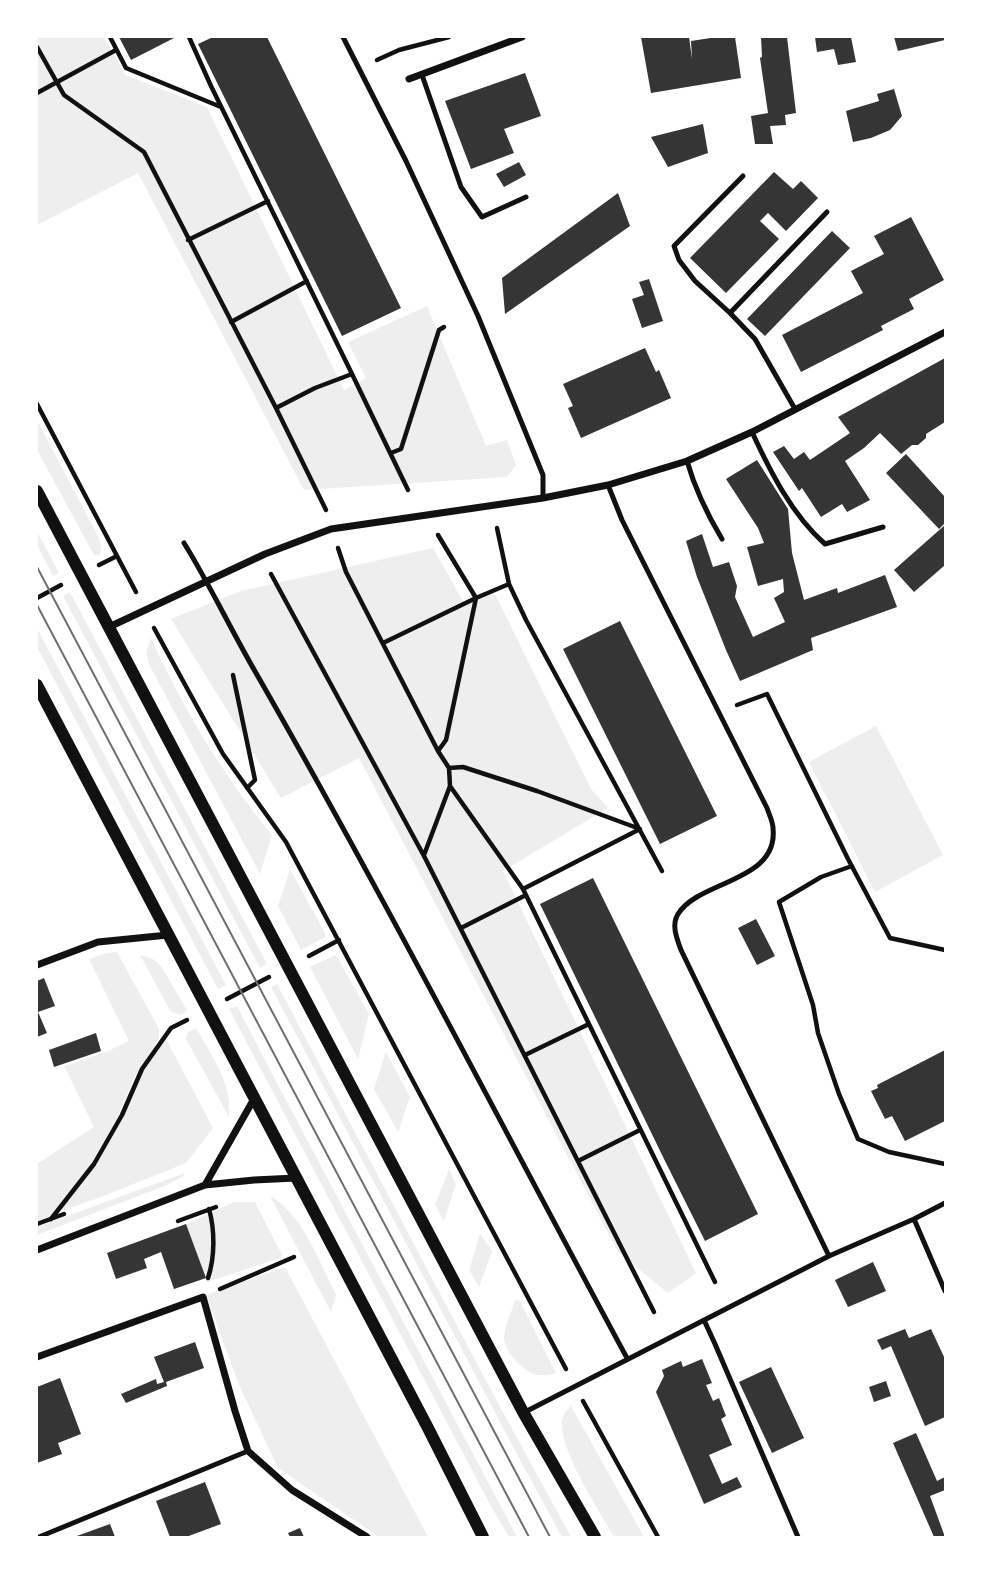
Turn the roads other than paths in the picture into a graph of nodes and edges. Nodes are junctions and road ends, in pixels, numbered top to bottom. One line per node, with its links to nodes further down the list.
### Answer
1 (343, 37): 15 (lane)
2 (522, 37): 3 (street)
3 (422, 75): 4 (street); 6 (lane)
4 (409, 79)
5 (743, 176): 8 (lane)
6 (526, 197)
7 (827, 212): 8 (lane)
8 (730, 313): 10 (lane)
9 (945, 332): 10 (street)
10 (795, 409): 11 (street)
11 (752, 432): 12 (street); 16 (lane)
12 (687, 461): 13 (street); 17 (lane)
13 (608, 485): 15 (street); 30 (lane)
14 (37, 491): 20 (street)
15 (543, 498): 19 (street)
16 (883, 527)
17 (722, 539)
18 (184, 543): 19 (lane)
19 (207, 580): 20 (street); 34 (lane)
20 (109, 627): 35 (street)
21 (37, 685): 22 (street)
22 (168, 935): 23 (street); 24 (street)
23 (37, 965)
24 (255, 1097): 25 (street); 26 (street)
25 (296, 1178): 26 (street); 39 (street)
26 (205, 1185): 29 (street)
27 (945, 1203): 28 (lane)
28 (914, 1219): 30 (lane); 31 (lane)
29 (37, 1250)
30 (829, 1256): 32 (lane)
31 (945, 1291)
32 (704, 1320): 34 (lane); 41 (lane)
33 (37, 1357): 36 (street)
34 (627, 1358): 35 (lane)
35 (523, 1412): 40 (street)
36 (248, 1451): 37 (lane); 38 (street)
37 (39, 1537)
38 (367, 1537)
39 (483, 1537)
40 (595, 1537)
41 (798, 1537)

